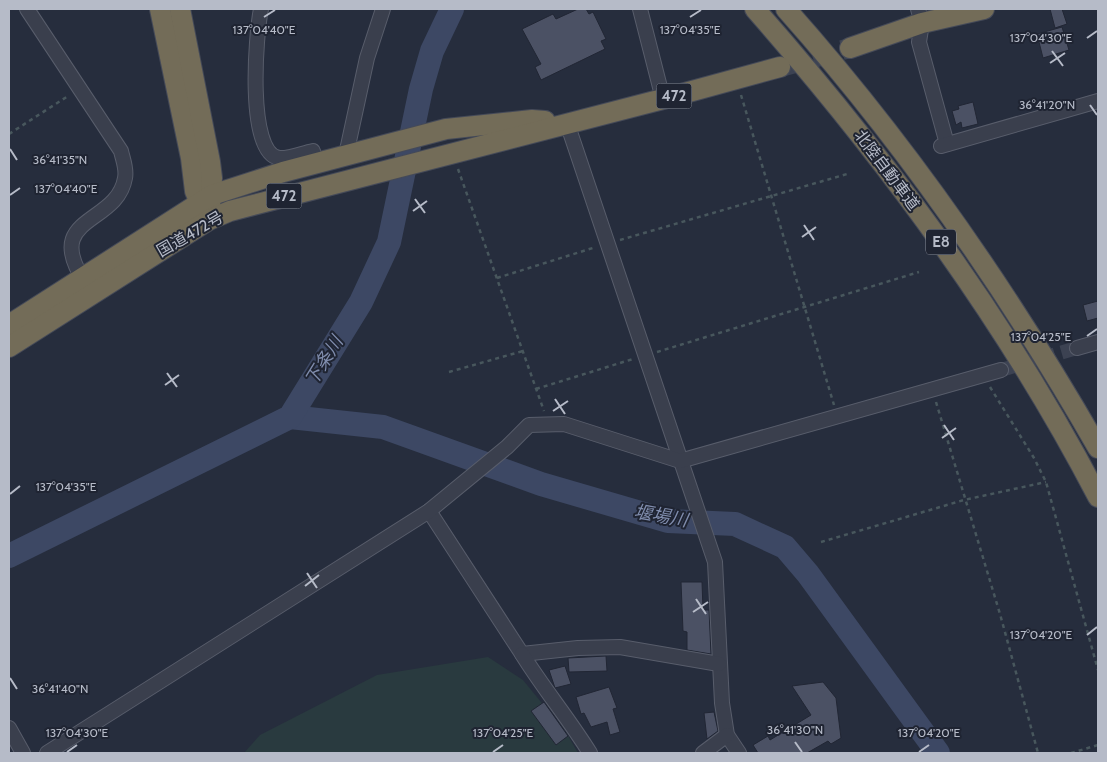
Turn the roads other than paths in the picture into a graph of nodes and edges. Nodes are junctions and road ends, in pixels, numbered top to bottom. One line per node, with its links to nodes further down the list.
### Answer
1 (27, 9): 20 (street)
2 (160, 9): 18 (highway)
3 (180, 9): 18 (highway)
4 (262, 9): 17 (street)
5 (382, 9): 16 (street)
6 (640, 9): 13 (street)
7 (755, 9): 28 (highway, 北陸自動車道 / E8)
8 (786, 9): 26 (highway, 北陸自動車道 / E8)
9 (984, 9): 10 (highway)
10 (920, 16): 11 (highway); 14 (street)
11 (850, 48)
12 (780, 67): 13 (highway, 国道472号 / 472)
13 (663, 99): 15 (highway, 国道472号 / 472)
14 (1098, 101)
15 (567, 123): 16 (highway, 国道472号 / 472); 19 (highway, 国道472号 / 472); 27 (street)
16 (355, 153): 17 (highway, 国道472号 / 472)
17 (315, 164): 18 (highway, 国道472号 / 472)
18 (205, 198): 19 (highway); 20 (highway, 国道472号 / 472)
19 (209, 220): 20 (highway, 国道472号 / 472)
20 (87, 286): 21 (highway, 国道472号 / 472); 23 (highway, 国道472号 / 472)
21 (9, 325)
22 (1098, 342): 24 (street)
23 (9, 347)
24 (1077, 348)
25 (1000, 370): 27 (street)
26 (1098, 448)
27 (680, 461): 29 (street); 31 (street)
28 (1098, 496)
29 (429, 511): 30 (street); 35 (street)
30 (522, 654): 31 (street); 36 (street)
31 (719, 664): 33 (street)
32 (9, 728): 34 (street)
33 (727, 735): 37 (street); 38 (street)
34 (24, 753)
35 (47, 753)
36 (590, 753)
37 (703, 753)
38 (739, 753)

